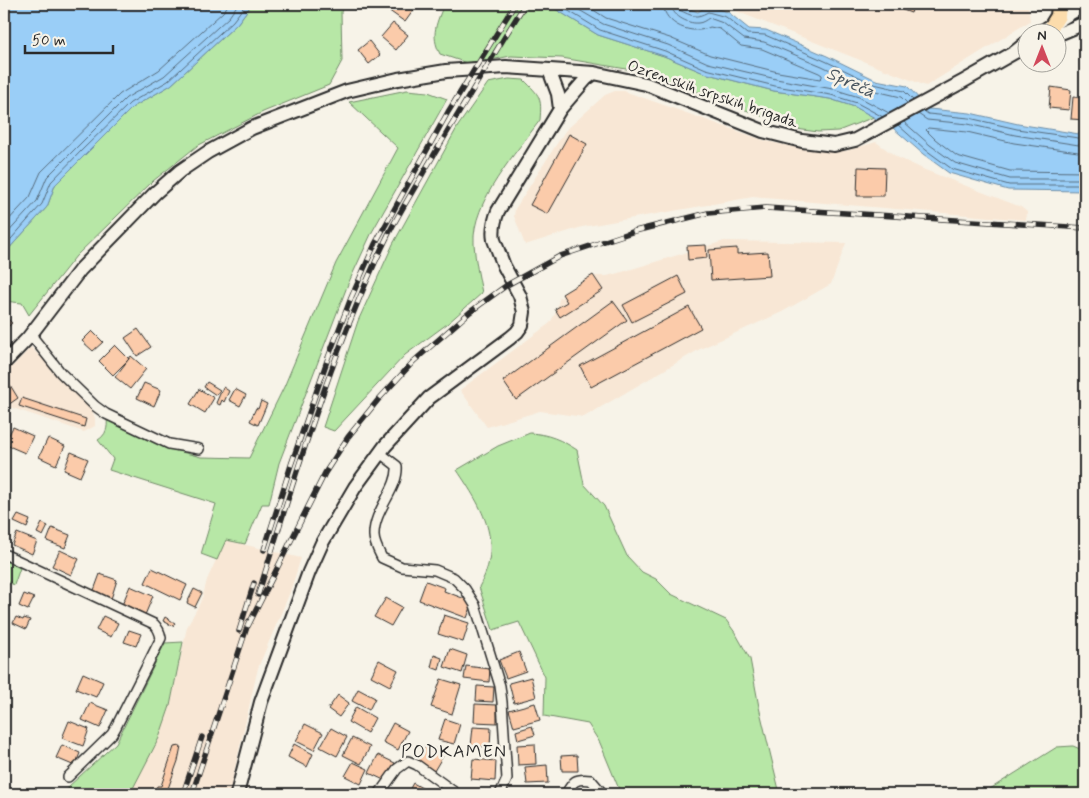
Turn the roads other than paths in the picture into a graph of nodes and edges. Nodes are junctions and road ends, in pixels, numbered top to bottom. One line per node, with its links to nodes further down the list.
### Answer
1 (1059, 4): 3 (main road)
2 (1085, 5): 4 (main road)
3 (1057, 22)
4 (1065, 22)
5 (1085, 23): 6 (main road)
6 (1066, 27)
7 (1016, 52): 9 (main road, Ozrenskih srpskih brigada)
8 (550, 70): 9 (main road, Ozrenskih srpskih brigada); 10 (main road); 11 (main road, Ozrenskih srpskih brigada)
9 (594, 73): 10 (main road)
10 (560, 109): 14 (main road)
11 (31, 335): 12 (main road, Ozrenskih srpskih brigada); 13 (street)
12 (4, 363)
13 (198, 449)
14 (380, 453): 17 (main road); 20 (street)
15 (4, 554): 16 (street)
16 (68, 778)
17 (237, 794)
18 (379, 794): 19 (street)
19 (457, 794)
20 (500, 794)
21 (566, 794): 22 (street)
22 (604, 794)

